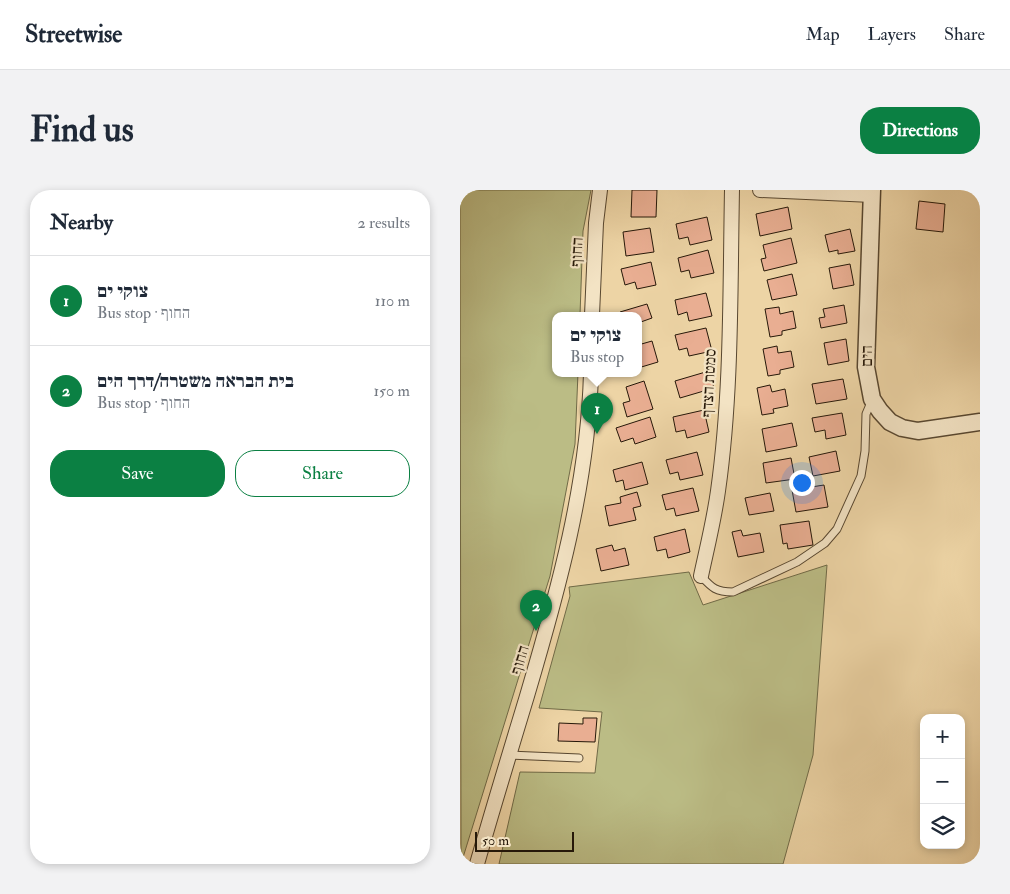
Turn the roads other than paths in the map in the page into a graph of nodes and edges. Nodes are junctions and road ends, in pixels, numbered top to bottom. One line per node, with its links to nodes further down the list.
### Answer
1 (600, 190): 5 (street, החוף)
2 (732, 190): 9 (street, סמטת הצדף)
3 (760, 190): 4 (street)
4 (872, 192): 7 (street, הים)
5 (592, 312)
6 (591, 377): 10 (street, החוף)
7 (872, 399): 8 (street, הים); 9 (lane)
8 (980, 422)
9 (701, 576)
10 (509, 755): 11 (lane); 12 (street, החוף)
11 (579, 758)
12 (477, 864)

